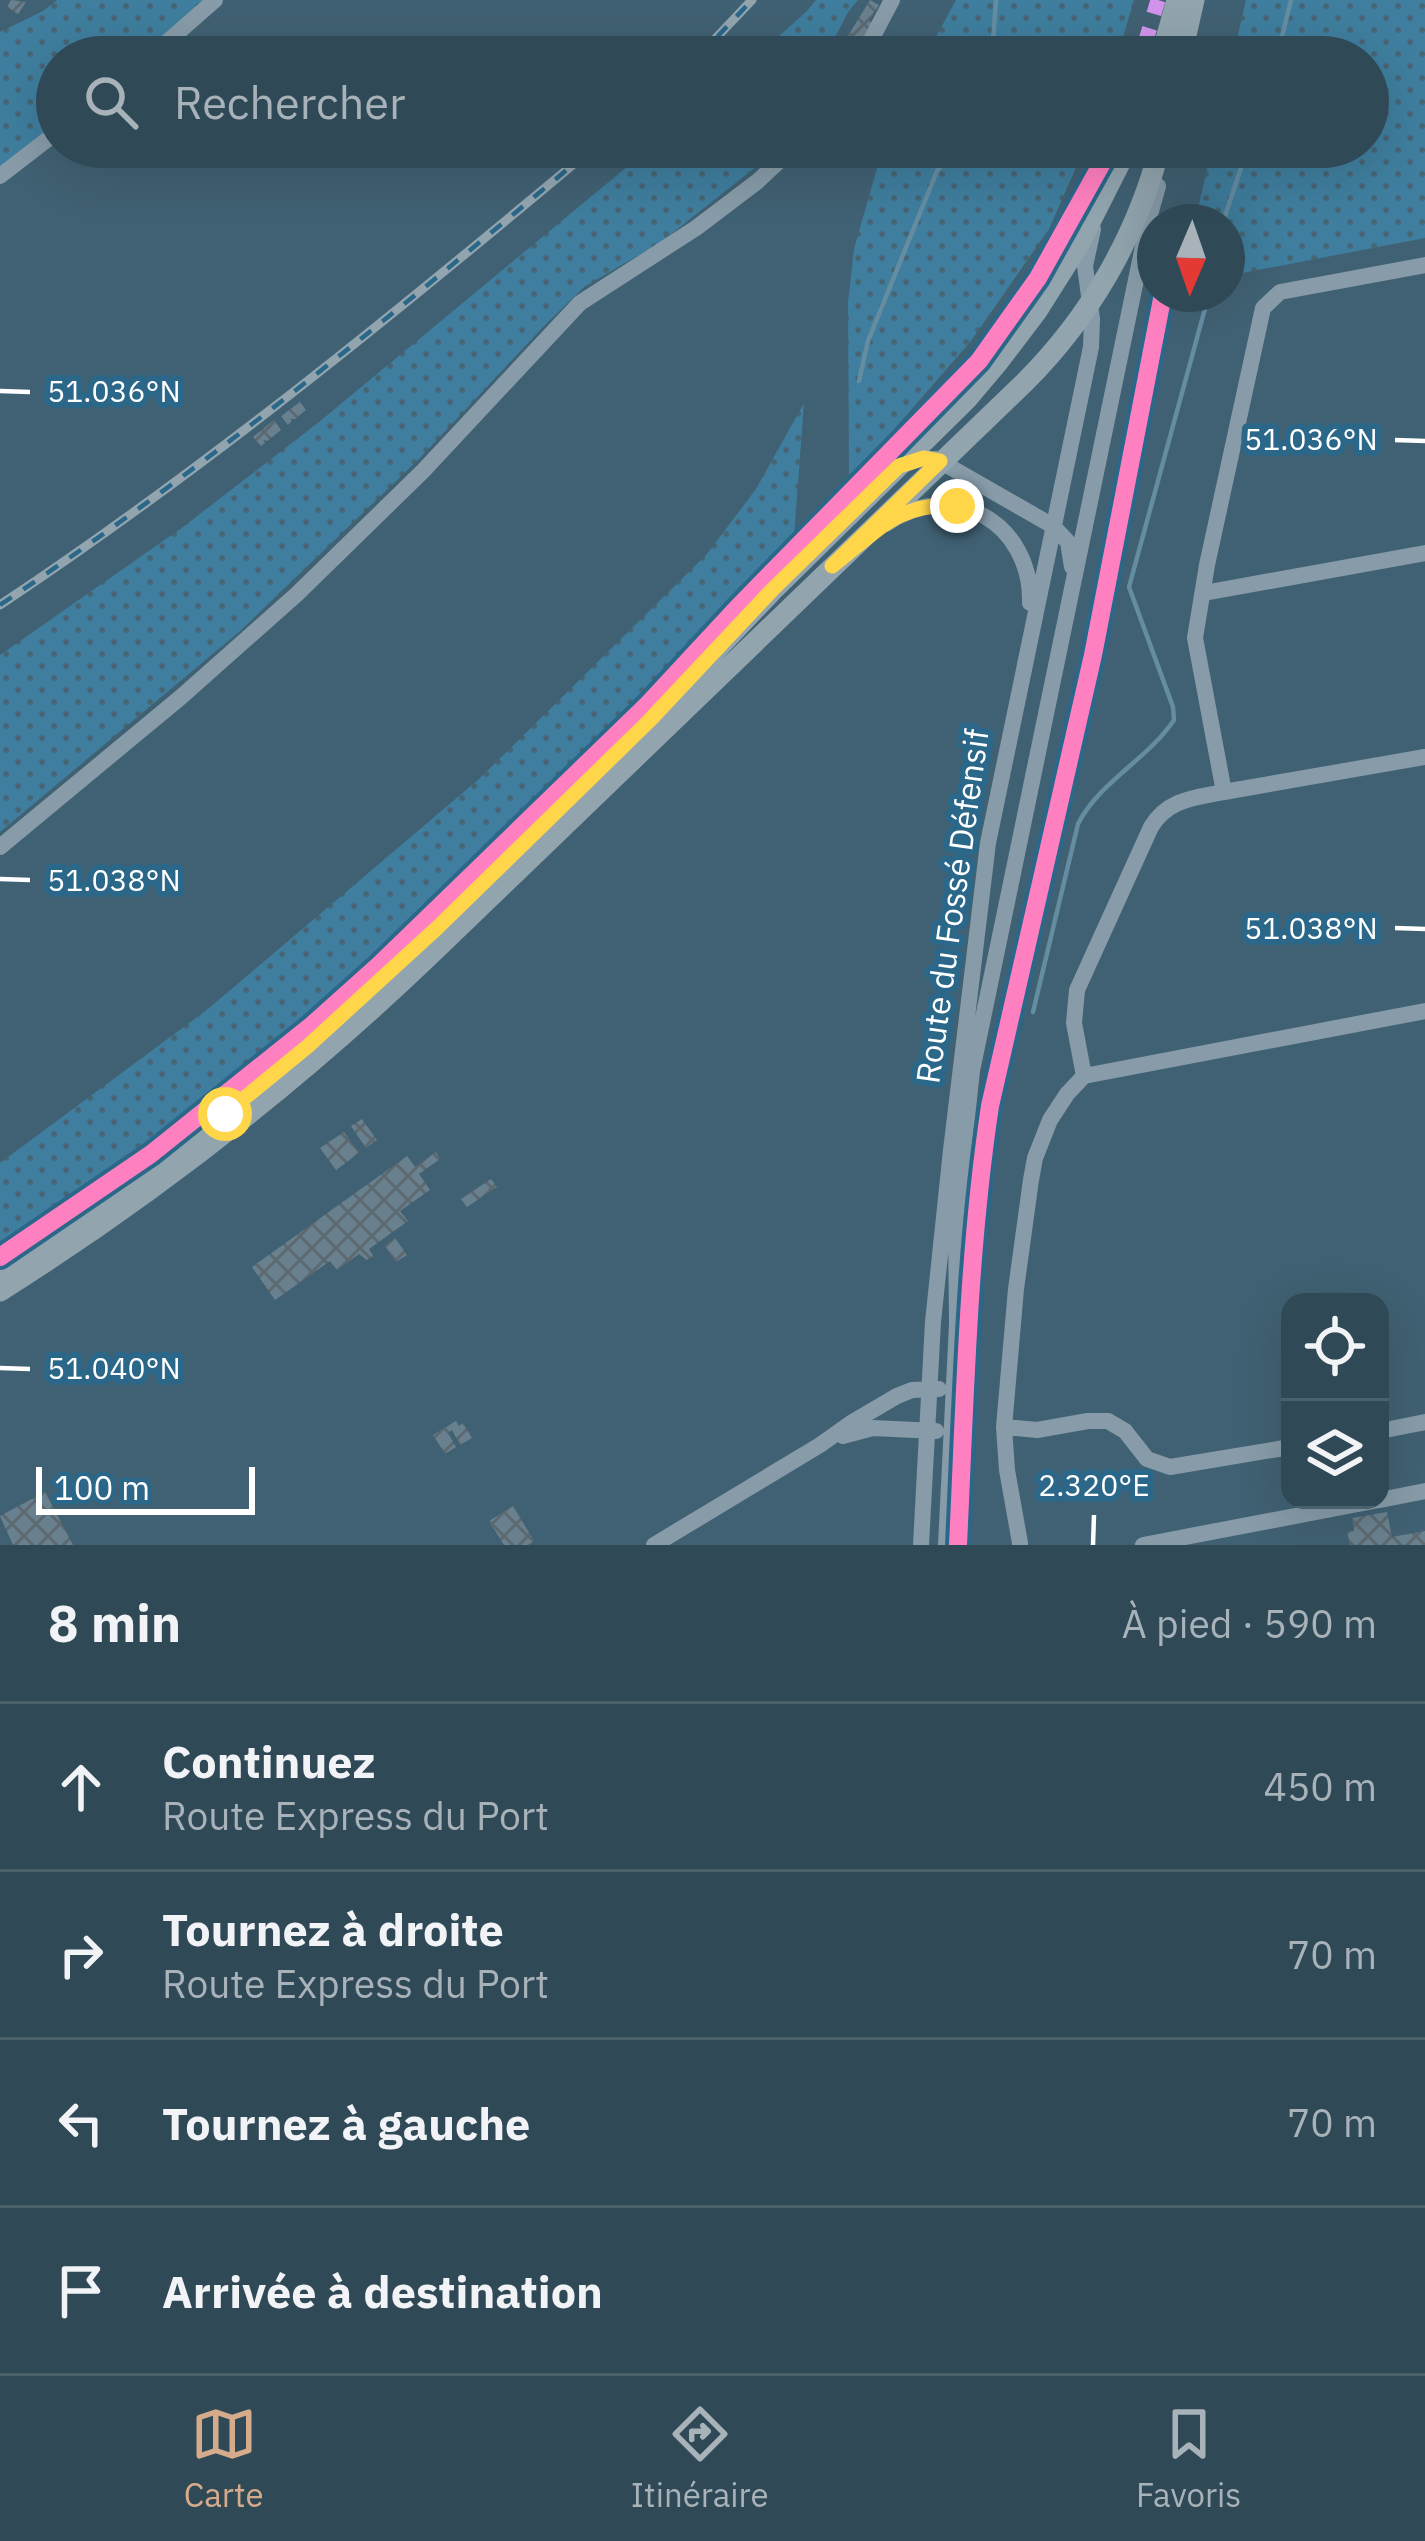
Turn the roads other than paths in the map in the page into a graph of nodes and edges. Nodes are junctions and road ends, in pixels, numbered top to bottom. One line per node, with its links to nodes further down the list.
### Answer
1 (215, 0): 5 (street)
2 (892, 0): 6 (street)
3 (1177, 0): 7 (main road)
4 (1196, 0): 8 (main road)
5 (174, 36)
6 (873, 36)
7 (1167, 36)
8 (1188, 36)
9 (36, 148): 14 (street)
10 (772, 168): 28 (street)
11 (1118, 168): 15 (main road, Route du Fossé Défensif)
12 (1155, 168): 17 (main road)
13 (1158, 168): 23 (street, Route du Fossé Défensif)
14 (0, 176)
15 (1099, 210): 17 (street, Route du Fossé Défensif); 19 (main road)
16 (1425, 265): 24 (street)
17 (1090, 304): 18 (main road); 21 (street, Route du Fossé Défensif)
18 (940, 461): 19 (street); 20 (main road); 21 (street)
19 (899, 466): 31 (main road)
20 (880, 525): 25 (street); 32 (main road)
21 (1053, 526): 23 (street); 25 (street, Route du Fossé Défensif)
22 (1425, 553): 24 (street)
23 (1071, 592): 34 (street, Route du Fossé Défensif)
24 (1204, 593): 27 (street)
25 (1026, 658): 33 (street, Route du Fossé Défensif)
26 (1425, 757): 27 (street)
27 (1224, 792): 30 (street)
28 (0, 847)
29 (1425, 1011): 30 (street)
30 (1084, 1076): 36 (street)
31 (0, 1273)
32 (0, 1292)
33 (930, 1388): 34 (street); 38 (street, Route du Fossé Défensif); 40 (street)
34 (953, 1390): 39 (street, Route du Fossé Défensif)
35 (1425, 1422): 37 (street)
36 (1004, 1427): 41 (street); 45 (street)
37 (1389, 1429)
38 (928, 1431): 39 (street); 40 (street); 47 (street, Route du Fossé Défensif)
39 (951, 1432): 48 (street, Route du Fossé Défensif)
40 (820, 1445): 46 (street)
41 (1281, 1448)
42 (1425, 1491): 43 (street)
43 (1389, 1498)
44 (1333, 1509): 49 (street)
45 (1020, 1543)
46 (653, 1545)
47 (921, 1545)
48 (946, 1545)
49 (1143, 1545)

